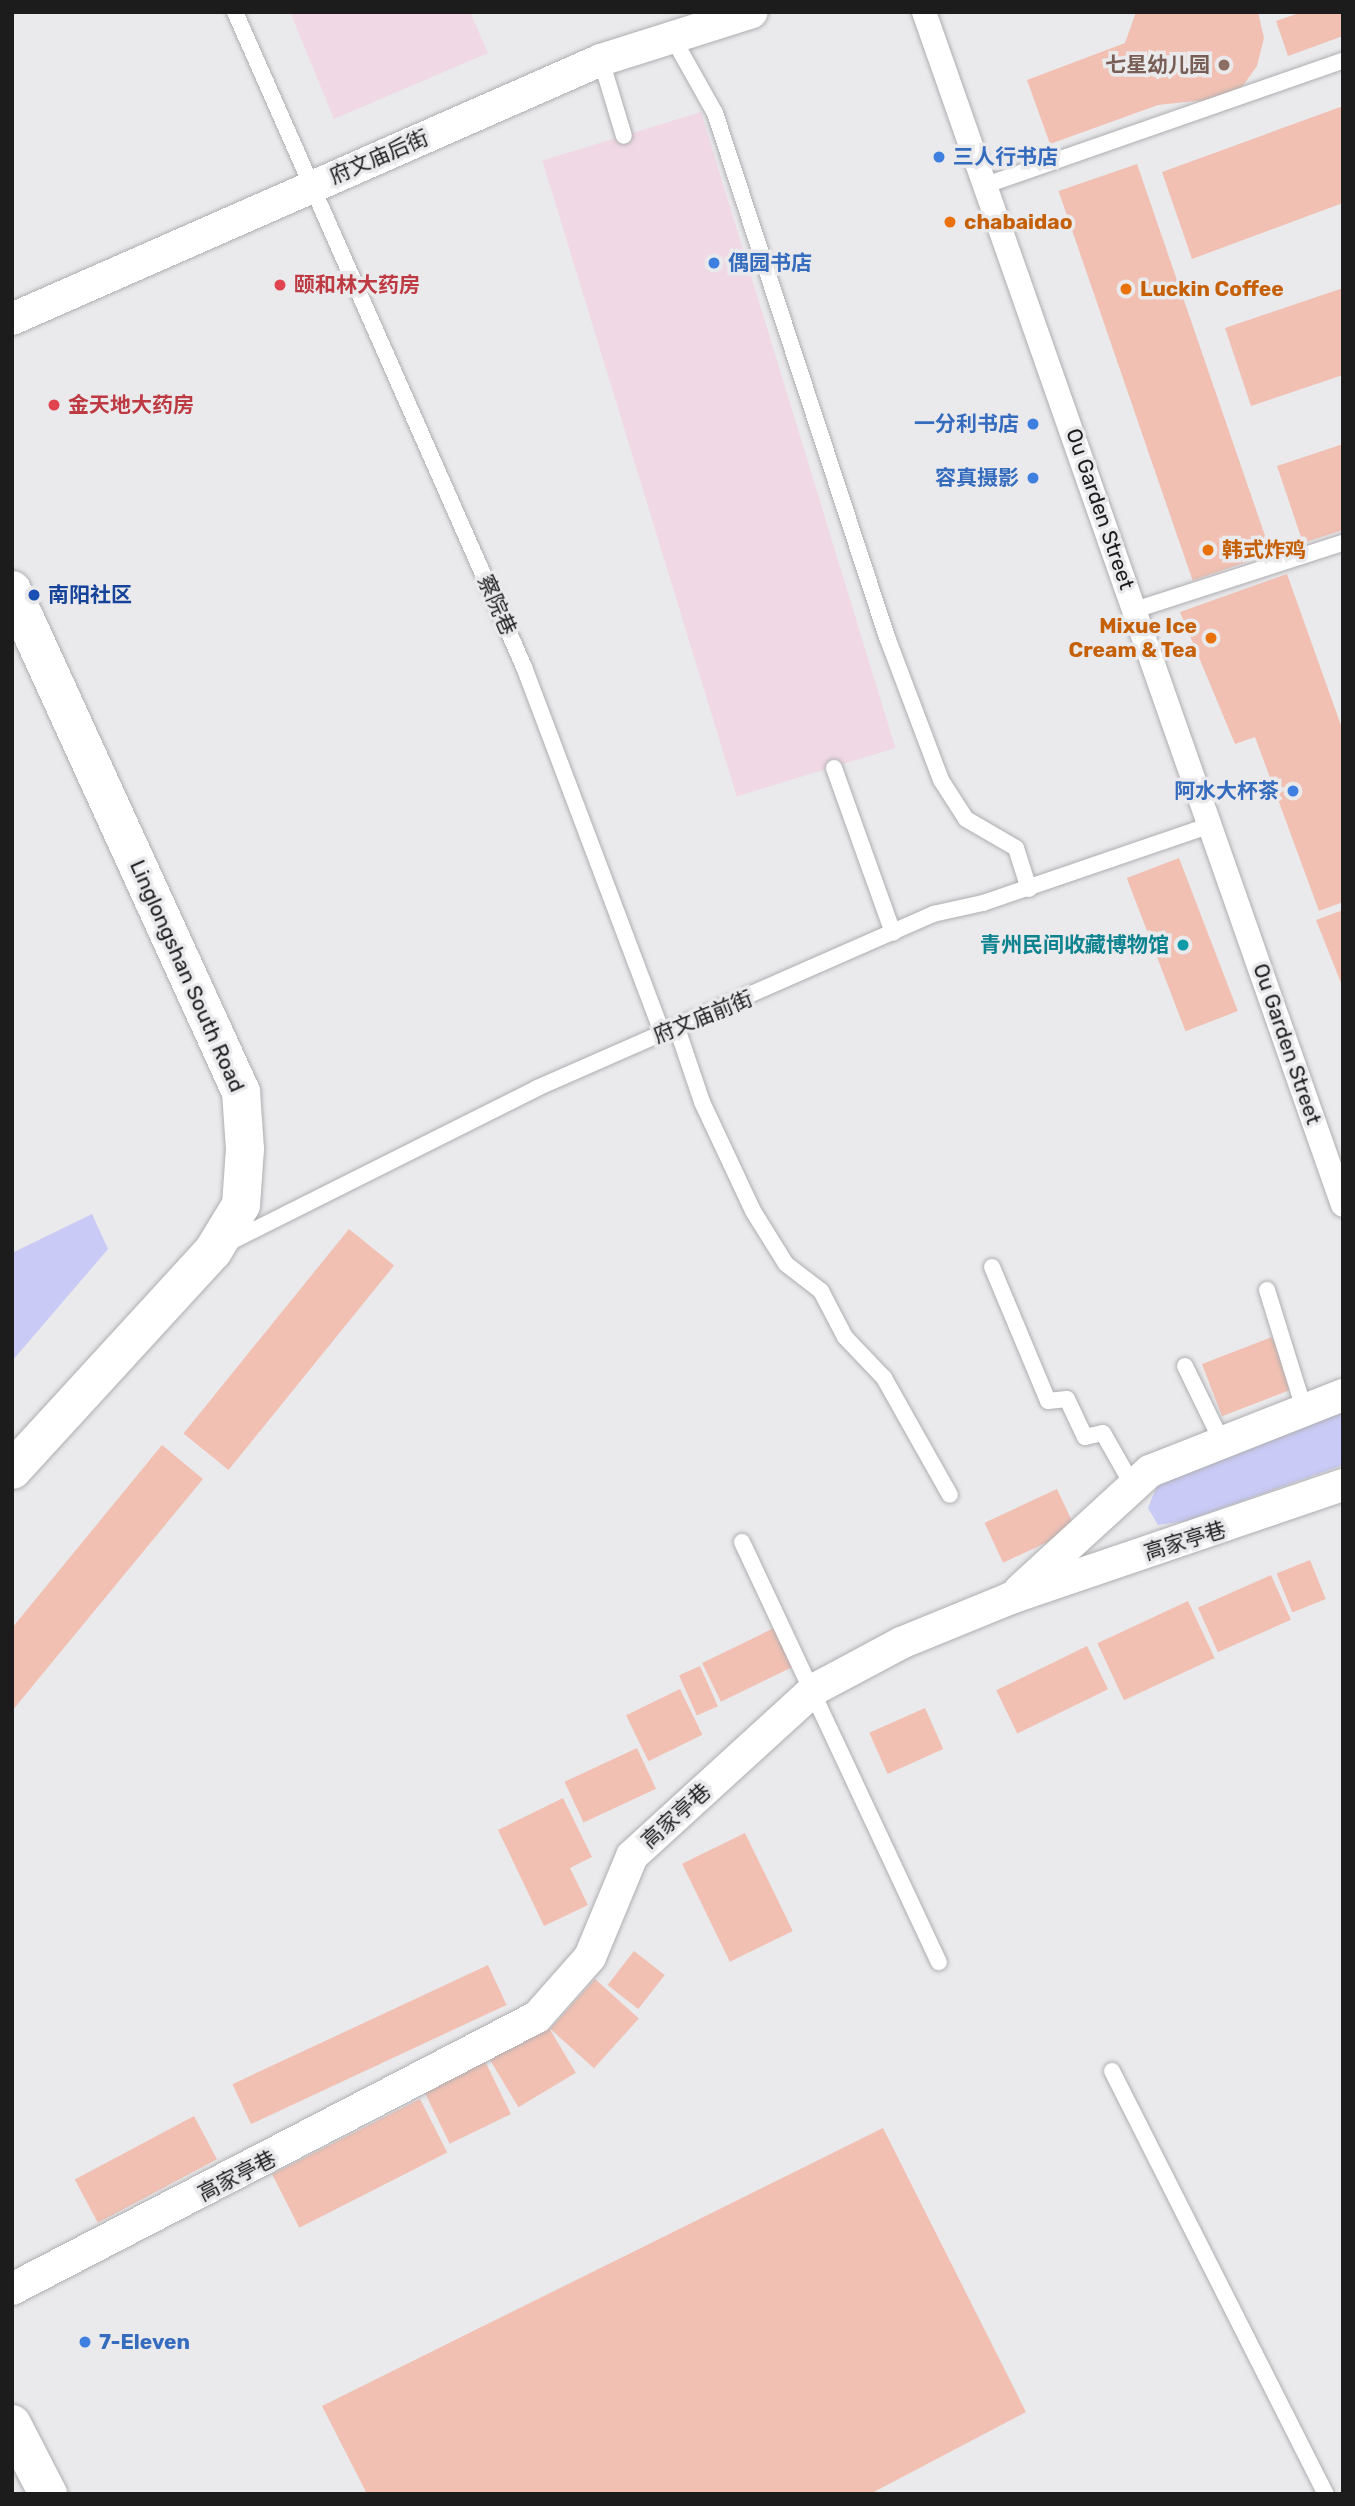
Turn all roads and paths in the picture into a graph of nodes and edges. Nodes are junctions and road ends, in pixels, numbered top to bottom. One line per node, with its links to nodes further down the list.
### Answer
1 (234, 12): 8 (lane, 察院巷)
2 (752, 12): 4 (street, 府文庙后街)
3 (924, 12): 9 (street, Ou Garden Street)
4 (674, 40): 5 (street, 府文庙后街); 16 (lane)
5 (601, 60): 7 (lane); 8 (street, 府文庙后街)
6 (1343, 61): 9 (lane)
7 (624, 136)
8 (313, 185): 10 (street, 府文庙后街); 18 (lane, 察院巷)
9 (986, 185): 13 (street, Ou Garden Street)
10 (12, 319)
11 (1343, 543): 13 (lane)
12 (12, 590): 21 (street, Linglongshan South Road)
13 (1135, 610): 15 (street, Ou Garden Street)
14 (834, 768): 17 (lane)
15 (1211, 825): 16 (lane, 府文庙前街); 19 (street, Ou Garden Street)
16 (1029, 888): 17 (lane, 府文庙前街)
17 (893, 933): 18 (lane, 府文庙前街)
18 (669, 1030): 21 (lane, 府文庙前街); 31 (lane, 察院巷)
19 (1337, 1166): 20 (street, Ou Garden Street)
20 (1343, 1205)
21 (213, 1251): 28 (street, Linglongshan South Road)
22 (992, 1266): 29 (lane)
23 (1267, 1290): 26 (lane)
24 (1185, 1366): 27 (lane)
25 (1343, 1395): 26 (street)
26 (1304, 1409): 27 (street)
27 (1222, 1441): 29 (street)
28 (12, 1470)
29 (1132, 1484): 33 (street)
30 (1343, 1485): 33 (street, 高家亭巷)
31 (950, 1495)
32 (742, 1542): 34 (lane)
33 (1011, 1598): 34 (street, 高家亭巷)
34 (815, 1689): 35 (lane); 37 (street, 高家亭巷)
35 (939, 1962)
36 (1112, 2071): 40 (lane)
37 (12, 2289)
38 (12, 2424): 39 (street)
39 (48, 2494)
40 (1326, 2494)

